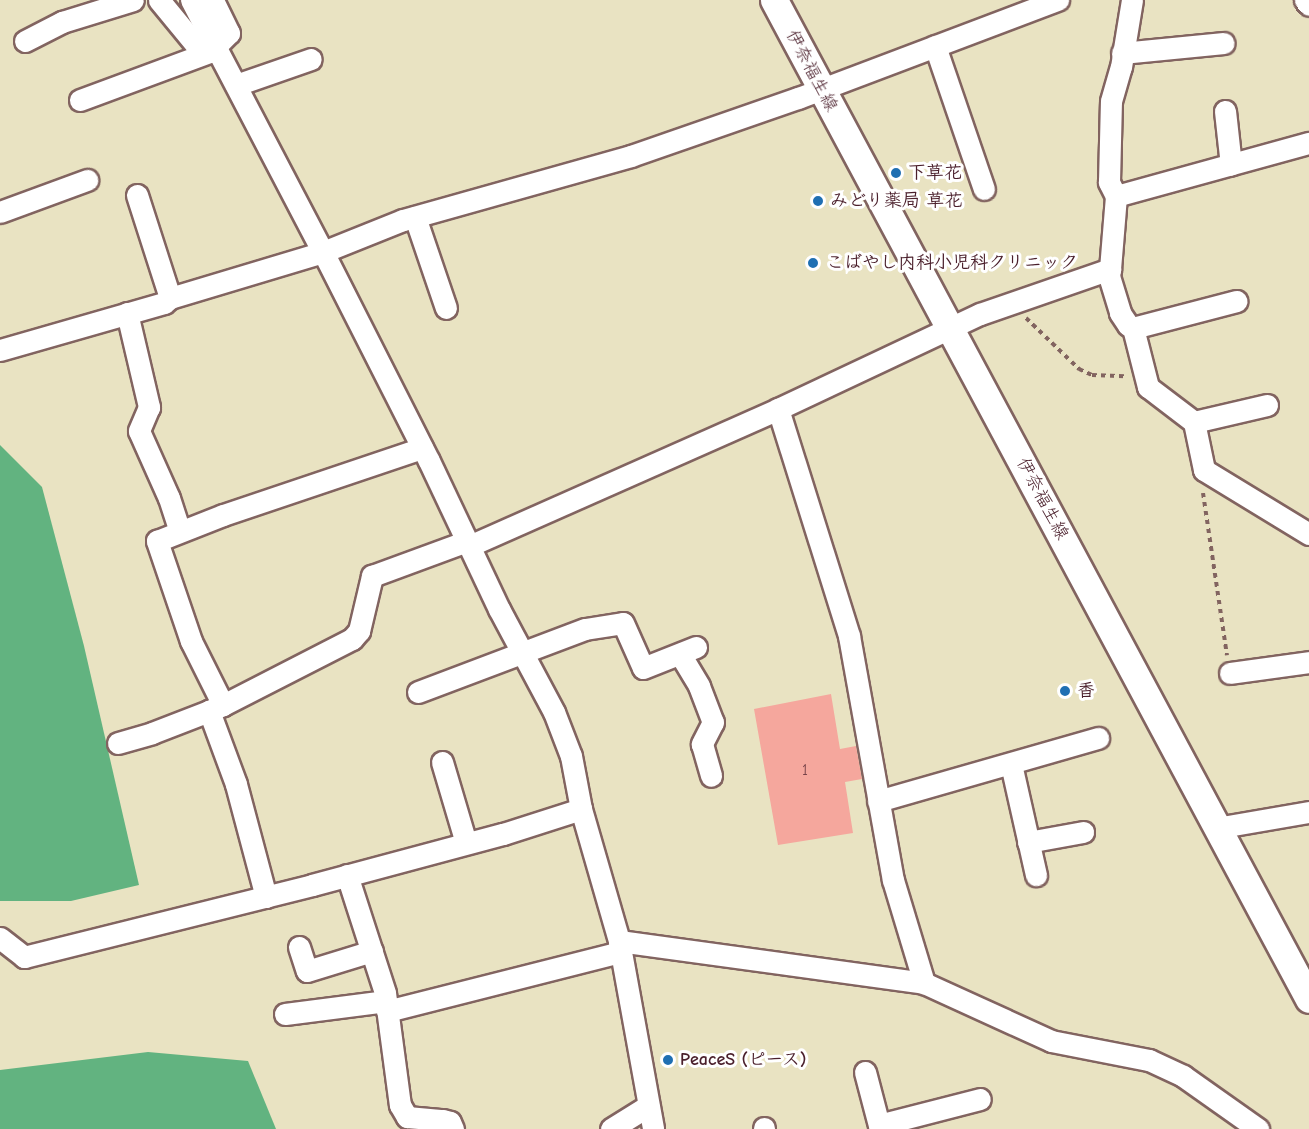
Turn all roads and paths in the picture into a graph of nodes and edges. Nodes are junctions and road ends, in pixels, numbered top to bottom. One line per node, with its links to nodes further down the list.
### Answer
1 (133, 0): 10 (street)
2 (159, 0): 12 (street)
3 (191, 0): 12 (street)
4 (213, 0): 12 (street)
5 (774, 0): 17 (main road, 伊奈福生線)
6 (1058, 0): 13 (street)
7 (1132, 0): 14 (street)
8 (1305, 0): 9 (street)
9 (1309, 5)
10 (25, 41)
11 (1224, 43): 14 (street)
12 (215, 46): 16 (street); 18 (street)
13 (935, 46): 17 (street); 23 (street)
14 (1122, 53): 25 (street)
15 (311, 59): 16 (street)
16 (236, 85): 28 (street)
17 (820, 89): 27 (street); 35 (main road, 伊奈福生線)
18 (80, 100)
19 (1225, 111): 21 (street)
20 (1309, 144): 21 (street)
21 (1231, 165): 25 (street)
22 (87, 180): 26 (street)
23 (984, 189)
24 (137, 195): 30 (street)
25 (1116, 196): 29 (street)
26 (0, 212)
27 (415, 217): 28 (street); 33 (street)
28 (323, 252): 30 (street); 42 (street)
29 (1110, 269): 32 (street); 36 (street)
30 (170, 298): 34 (street)
31 (1237, 301): 36 (street)
32 (1011, 302): 35 (street); 38 (path)
33 (446, 308)
34 (127, 313): 37 (street); 44 (street)
35 (950, 327): 40 (street); 60 (main road, 伊奈福生線)
36 (1133, 328): 38 (street)
37 (0, 350)
38 (1145, 377): 41 (street)
39 (1267, 405): 41 (street)
40 (778, 409): 46 (street); 57 (street)
41 (1194, 422): 43 (street)
42 (422, 448): 44 (street); 46 (street)
43 (1204, 470): 45 (street); 49 (path)
44 (180, 531): 51 (street)
45 (1309, 534)
46 (468, 544): 47 (street); 51 (street)
47 (524, 653): 50 (street); 56 (street); 58 (street)
48 (1309, 662): 49 (street)
49 (1230, 673)
50 (418, 692)
51 (216, 708): 53 (street); 66 (street)
52 (1098, 738): 55 (street)
53 (118, 743)
54 (442, 762): 63 (street)
55 (1011, 764): 57 (street); 62 (street)
56 (711, 776)
57 (878, 801): 71 (street)
58 (580, 810): 63 (street); 69 (street)
59 (1309, 812): 60 (street)
60 (1216, 828): 72 (main road, 伊奈福生線)
61 (1083, 832): 62 (street)
62 (1028, 842): 65 (street)
63 (466, 843): 64 (street)
64 (347, 875): 66 (street); 70 (street)
65 (1036, 875)
66 (266, 897): 67 (street)
67 (0, 938)
68 (299, 946): 70 (street)
69 (620, 946): 71 (street); 73 (street); 77 (street)
70 (372, 951): 73 (street)
71 (924, 983): 82 (street)
72 (1309, 999)
73 (387, 1006): 74 (street); 79 (street)
74 (285, 1014)
75 (865, 1072): 78 (street)
76 (980, 1099): 78 (street)
77 (648, 1106): 80 (street); 81 (street)
78 (879, 1127)
79 (453, 1129)
80 (611, 1129)
81 (653, 1129)
82 (1258, 1129)

